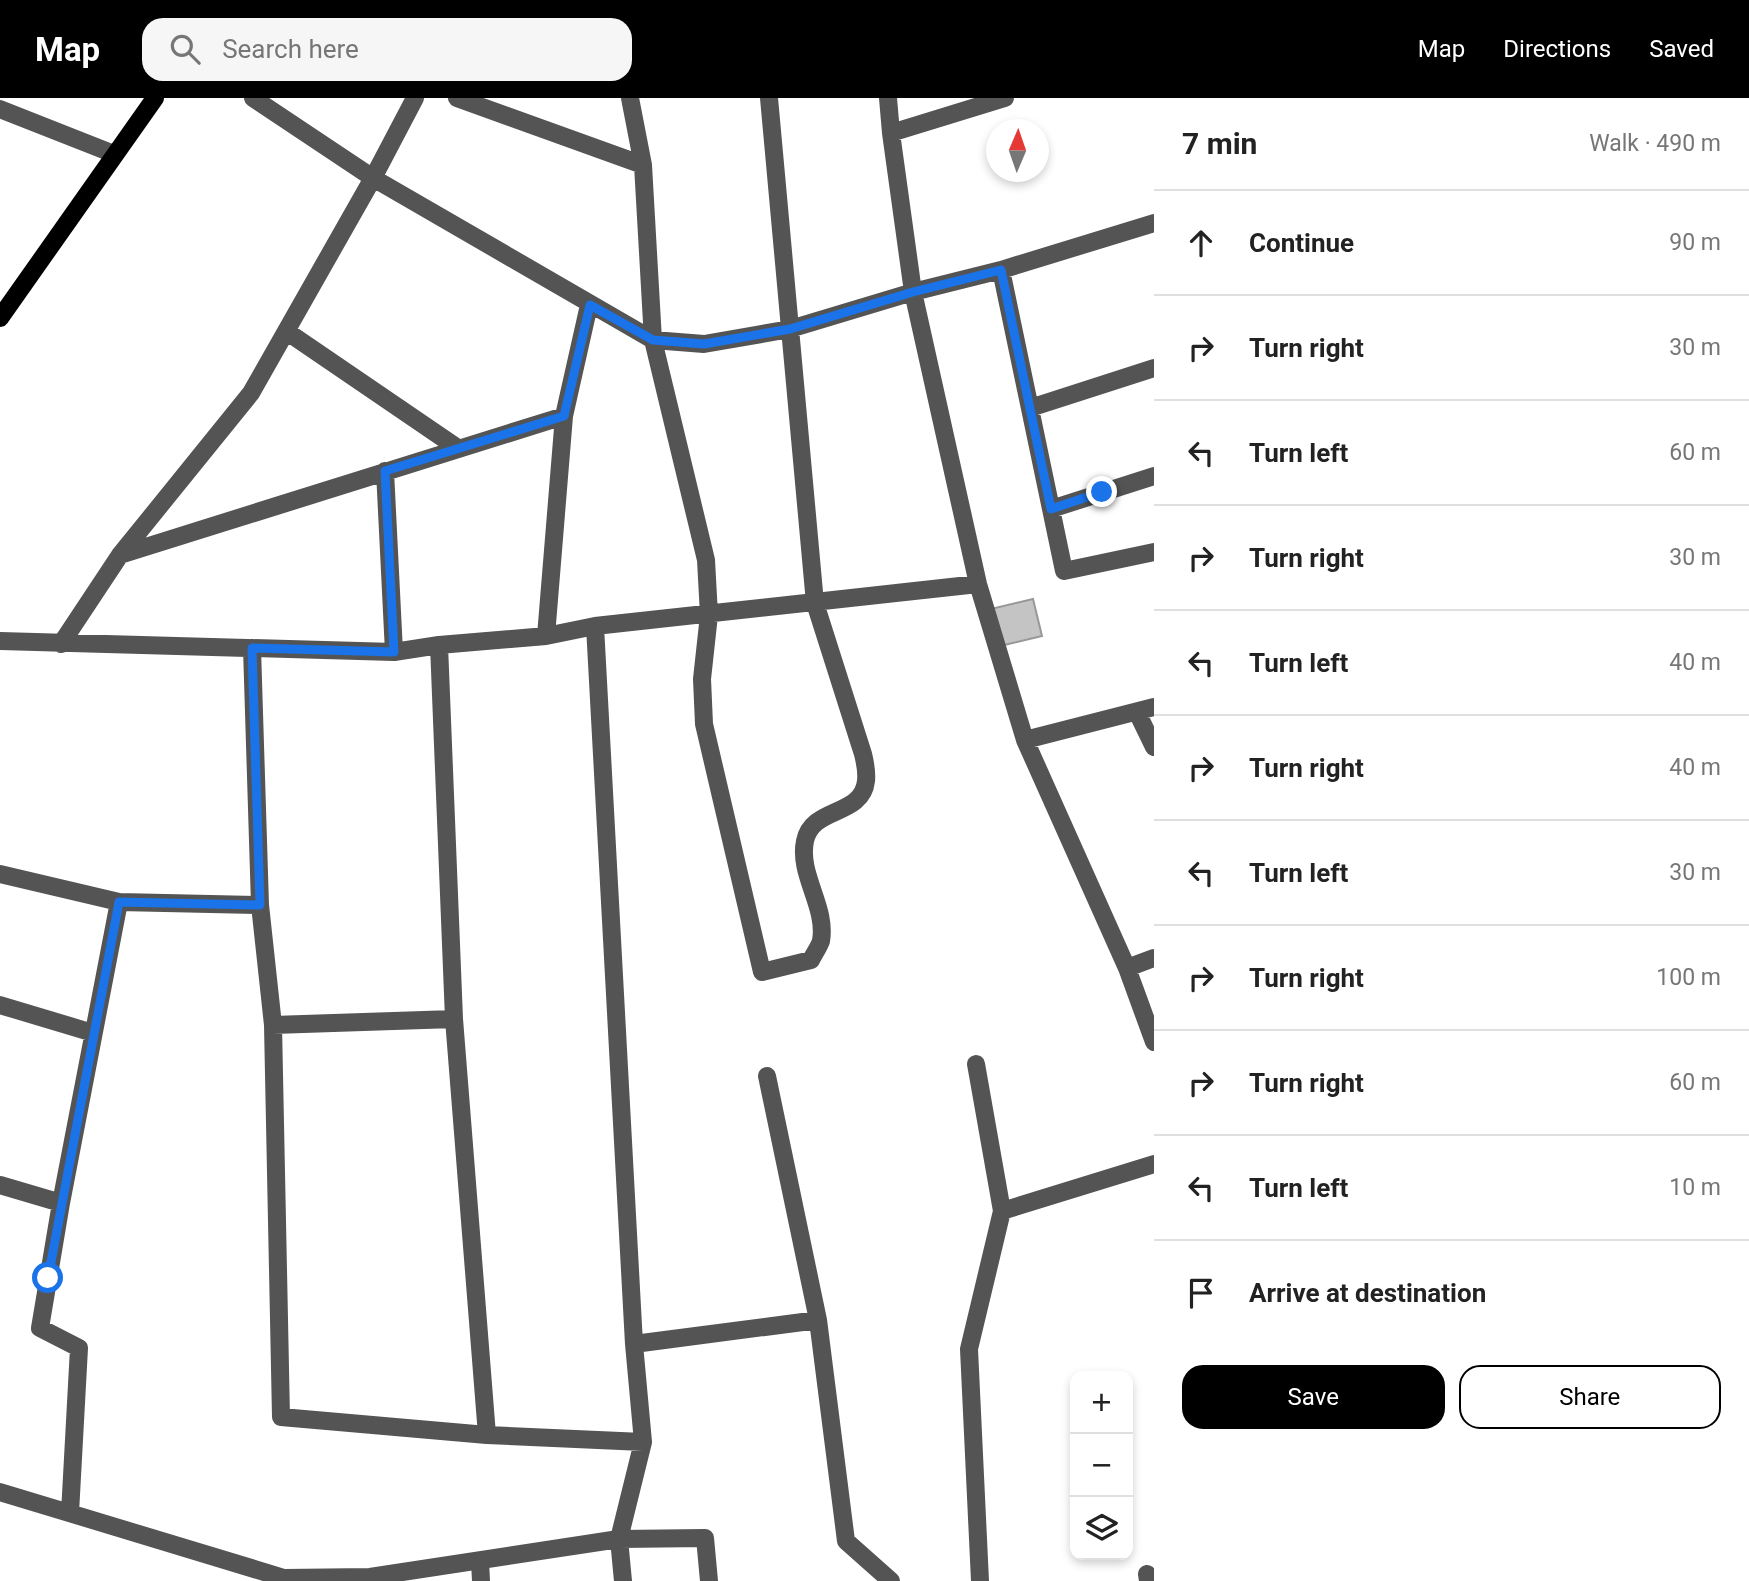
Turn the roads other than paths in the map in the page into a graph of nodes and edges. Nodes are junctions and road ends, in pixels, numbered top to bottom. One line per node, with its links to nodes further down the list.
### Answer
1 (155, 98): 11 (main road)
2 (253, 98): 13 (street)
3 (415, 98): 13 (street)
4 (457, 98): 12 (street)
5 (629, 98): 12 (street)
6 (769, 98): 19 (street)
7 (888, 98): 10 (street)
8 (1004, 98): 10 (street)
9 (0, 109): 11 (street)
10 (891, 132): 16 (street)
11 (114, 154): 18 (main road)
12 (643, 165): 21 (street)
13 (373, 178): 17 (street); 20 (street)
14 (1154, 223): 15 (street)
15 (1001, 270): 16 (street); 23 (street)
16 (913, 292): 19 (street); 31 (street)
17 (590, 305): 21 (street); 24 (street)
18 (0, 318)
19 (790, 329): 21 (street); 32 (street)
20 (286, 331): 25 (street); 30 (street)
21 (653, 340): 33 (street)
22 (1154, 368): 23 (street)
23 (1030, 408): 28 (street)
24 (564, 416): 25 (street); 35 (street)
25 (459, 449): 26 (street)
26 (385, 471): 30 (street); 40 (street)
27 (1154, 476): 28 (street)
28 (1051, 509): 29 (street)
29 (1154, 552)
30 (120, 555): 37 (street)
31 (978, 584): 32 (street); 42 (street)
32 (815, 603): 33 (street); 33 (street)
33 (709, 615): 34 (street)
34 (595, 626): 35 (street); 61 (street)
35 (546, 636): 38 (street)
36 (0, 641): 37 (street)
37 (61, 644): 39 (street)
38 (439, 645): 40 (street); 50 (street)
39 (252, 648): 40 (street); 46 (street)
40 (394, 652)
41 (1145, 709): 42 (street); 43 (street)
42 (1025, 740): 48 (street)
43 (1154, 747)
44 (0, 874): 45 (street)
45 (119, 902): 46 (street); 52 (street)
46 (260, 905): 51 (street)
47 (1154, 958): 48 (street)
48 (1127, 968): 53 (street)
49 (0, 1005): 52 (street)
50 (454, 1019): 51 (street); 62 (street)
51 (273, 1025): 62 (street)
52 (93, 1033): 58 (street)
53 (1154, 1042)
54 (975, 1064): 59 (street)
55 (767, 1076): 60 (street)
56 (1154, 1164): 59 (street)
57 (0, 1185): 58 (street)
58 (61, 1203): 65 (street)
59 (1002, 1211): 74 (street)
60 (818, 1320): 61 (street); 73 (street)
61 (634, 1344): 63 (street)
62 (487, 1435): 63 (street)
63 (643, 1442): 66 (street)
64 (0, 1492): 65 (street)
65 (69, 1513): 69 (street)
66 (619, 1539): 67 (street); 71 (street); 72 (street)
67 (480, 1561): 68 (street); 70 (street)
68 (371, 1579): 69 (street)
69 (284, 1580)
70 (481, 1581)
71 (623, 1581)
72 (709, 1581)
73 (891, 1581)
74 (980, 1581)

